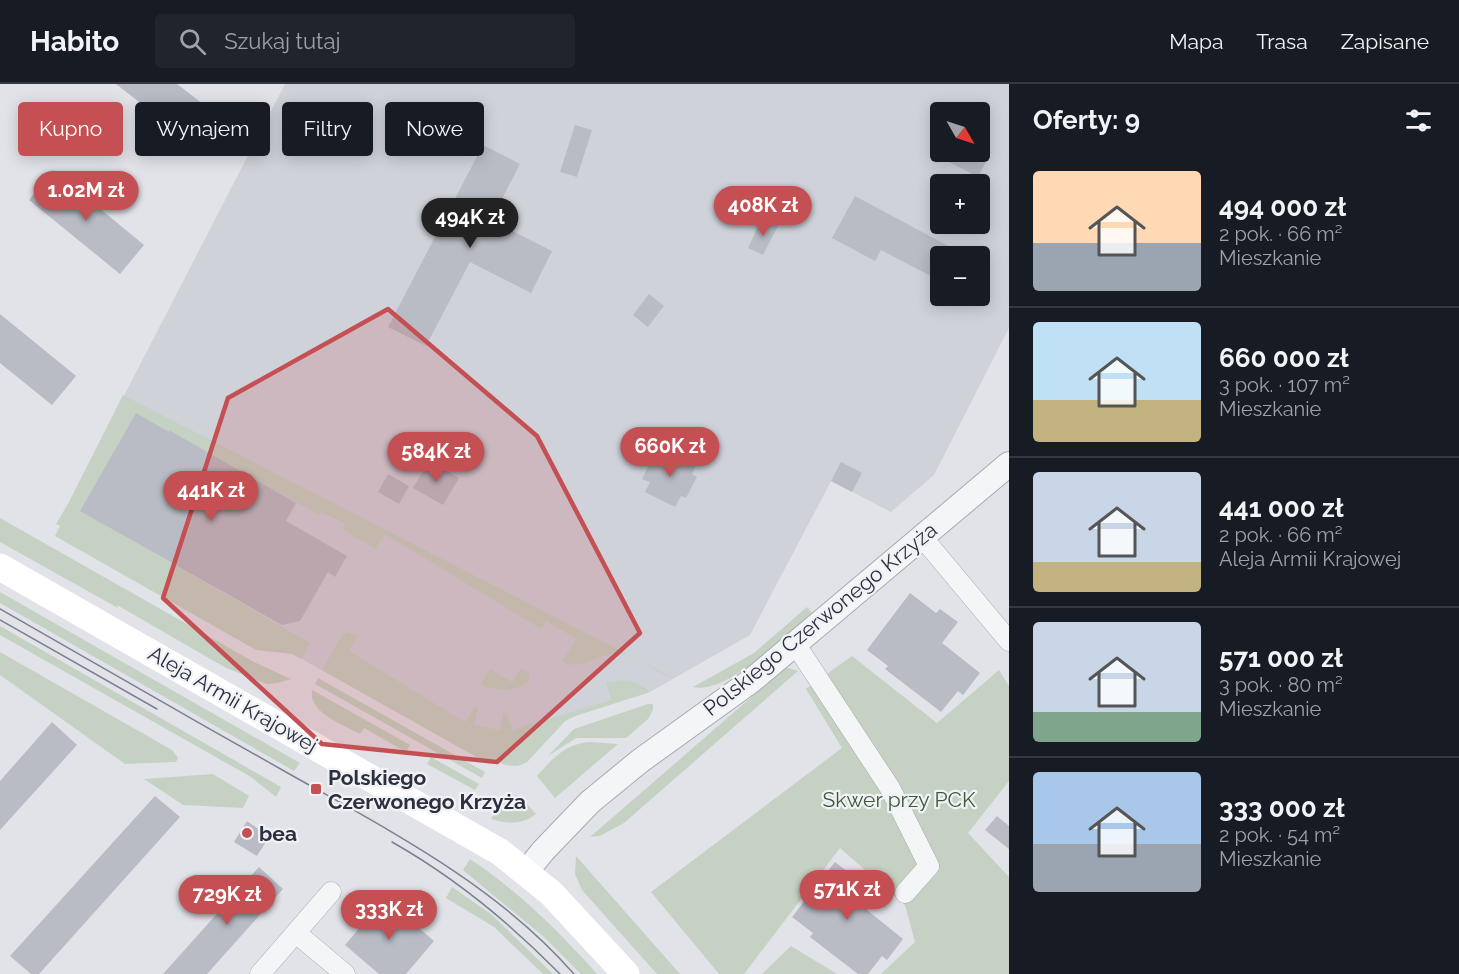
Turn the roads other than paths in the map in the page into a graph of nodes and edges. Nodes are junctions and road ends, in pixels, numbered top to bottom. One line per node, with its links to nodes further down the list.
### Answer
1 (1009, 464): 2 (street, Polskiego Czerwonego Krzyża)
2 (922, 537): 4 (street); 5 (street, Polskiego Czerwonego Krzyża)
3 (0, 567): 6 (main road, Aleja Armii Krajowej)
4 (1009, 640)
5 (796, 645): 6 (street, Polskiego Czerwonego Krzyża); 8 (street)
6 (526, 872): 12 (main road, Aleja Armii Krajowej)
7 (331, 892): 9 (street)
8 (905, 893)
9 (296, 933): 10 (street); 11 (street)
10 (260, 974)
11 (345, 974)
12 (626, 974)

